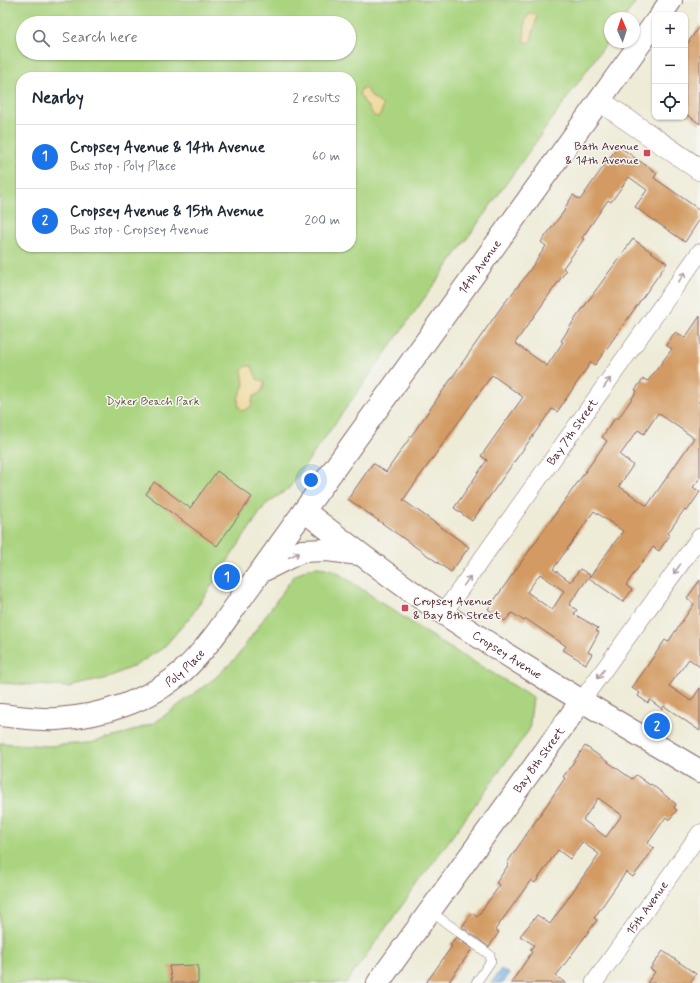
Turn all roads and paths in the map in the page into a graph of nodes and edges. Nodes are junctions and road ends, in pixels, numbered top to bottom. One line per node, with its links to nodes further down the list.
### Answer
1 (671, 0): 2 (main road)
2 (663, 12)
3 (652, 27): 4 (main road, 14th Avenue)
4 (600, 100): 5 (street); 7 (main road, 14th Avenue)
5 (700, 170)
6 (700, 252): 11 (street, Bay 7th Street, one-way to 6)
7 (304, 511): 9 (main road, Cropsey Avenue); 10 (main road, Poly Place)
8 (700, 537): 12 (street, Bay 8th Street, one-way to 12)
9 (362, 555): 10 (main road, one-way to 9); 11 (main road, Cropsey Avenue)
10 (259, 572): 13 (main road, Poly Place)
11 (444, 612): 12 (main road, Cropsey Avenue)
12 (582, 700): 14 (main road, Cropsey Avenue); 16 (main road, Bay 8th Street)
13 (0, 715)
14 (700, 771)
15 (700, 833): 19 (street, 15th Avenue)
16 (430, 911): 17 (main road, Bay 8th Street); 18 (lane)
17 (380, 982)
18 (476, 983)
19 (594, 983)

